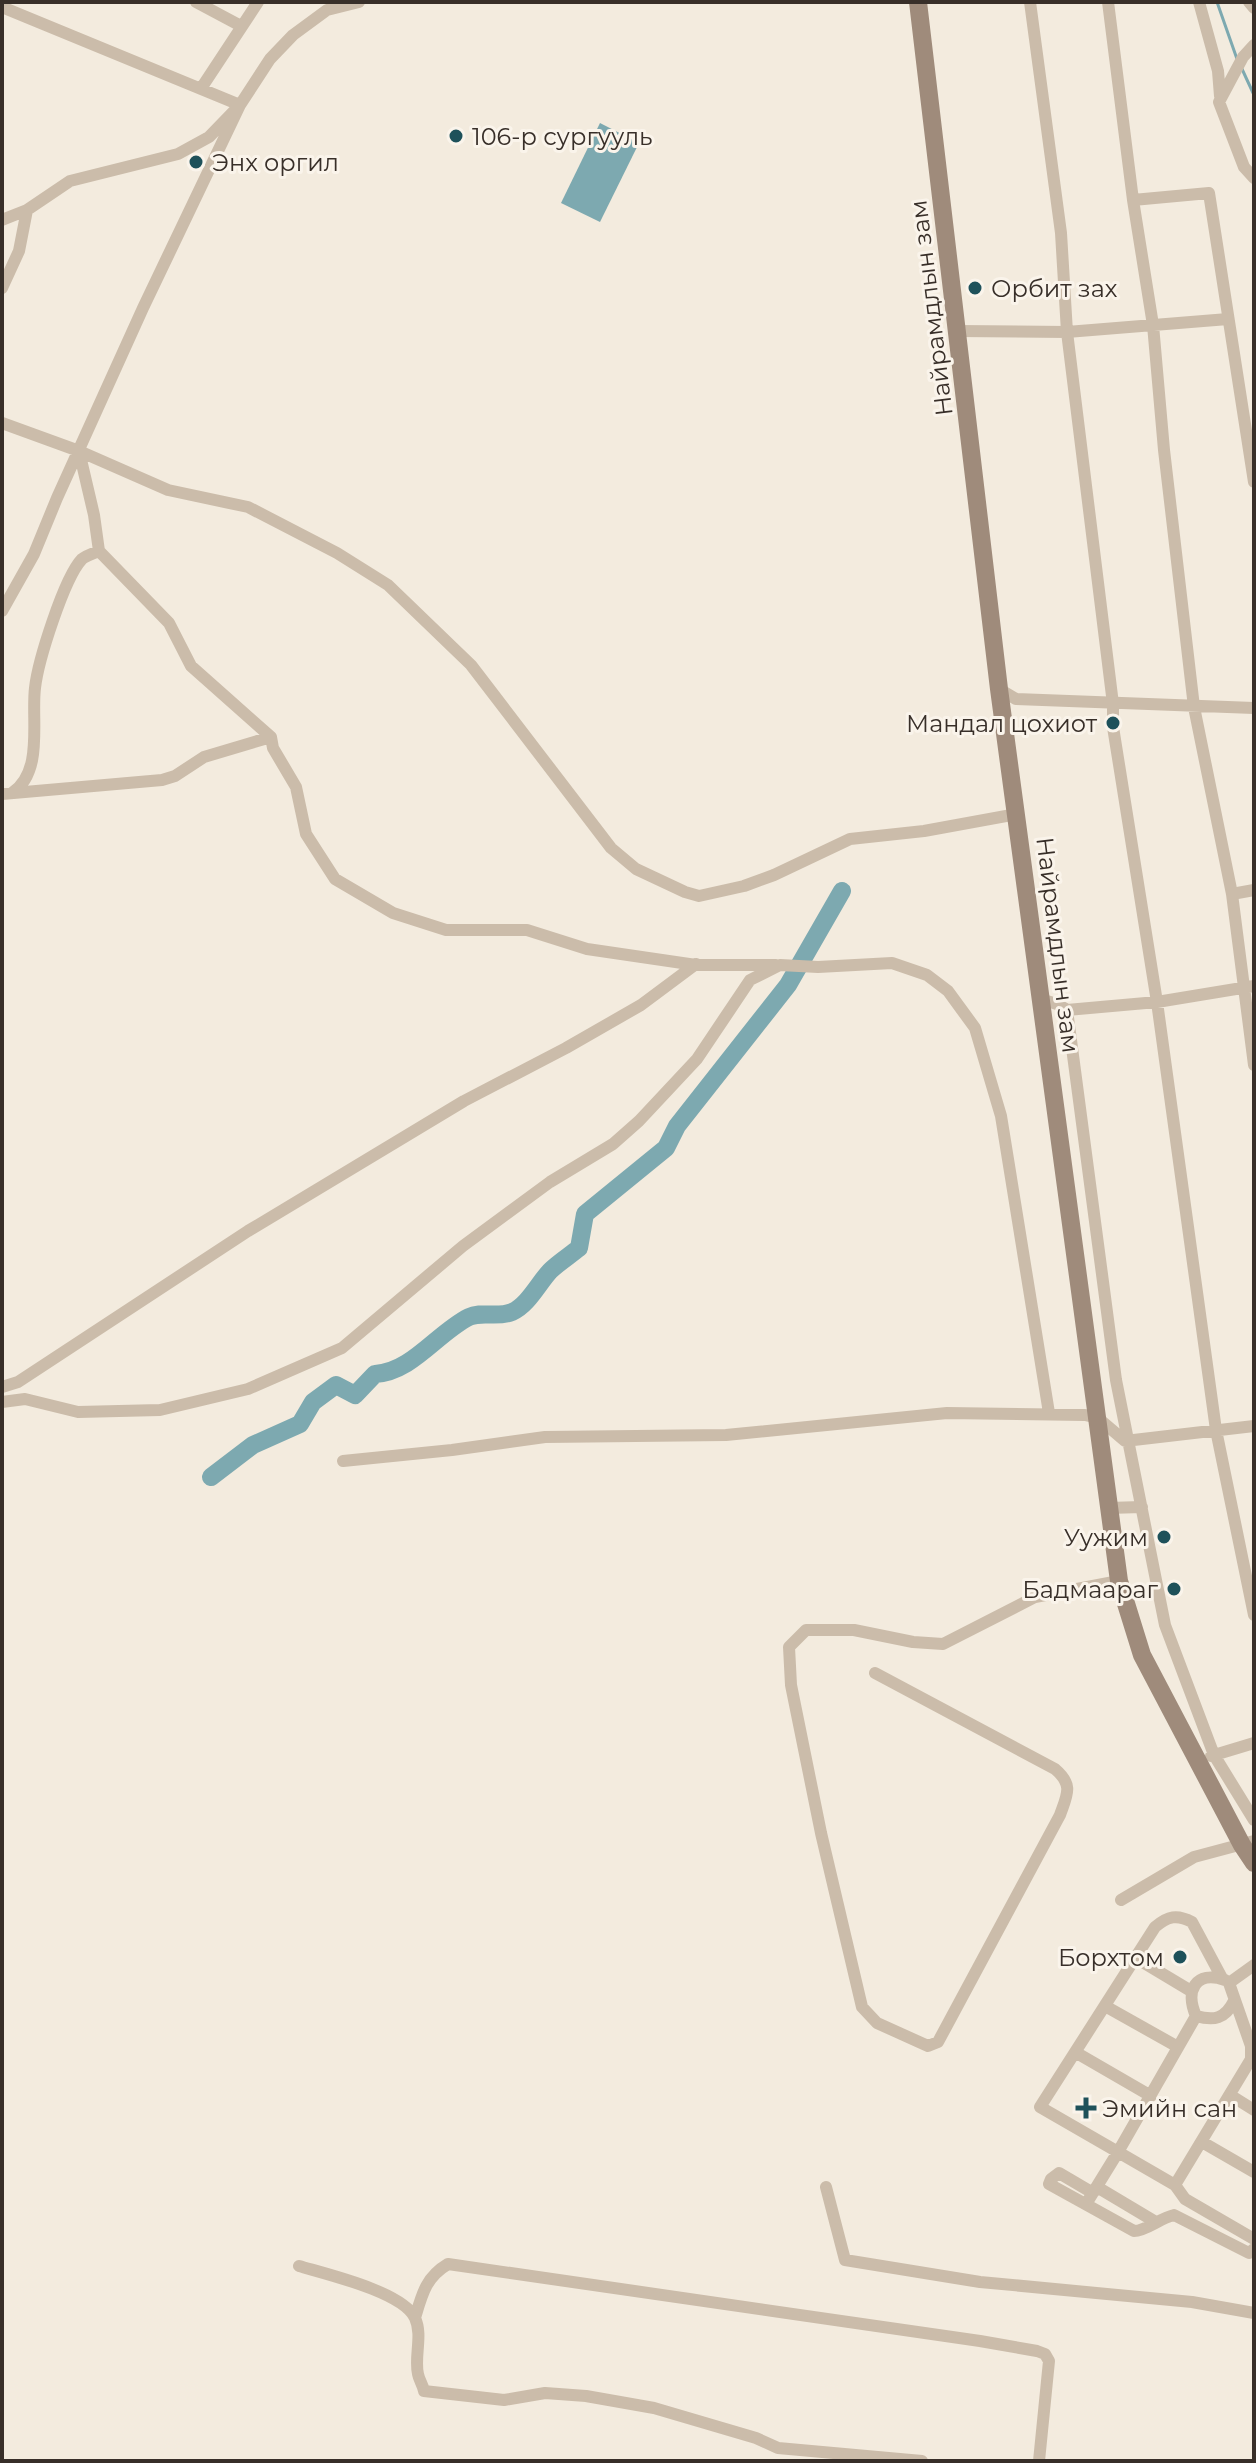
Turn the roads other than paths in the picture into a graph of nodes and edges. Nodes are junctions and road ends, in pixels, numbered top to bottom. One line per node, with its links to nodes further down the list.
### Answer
1 (196, 2): 11 (street)
2 (258, 2): 11 (street)
3 (359, 2): 15 (street)
4 (918, 2): 23 (main road, Найрамдлын зам)
5 (1030, 2): 24 (street)
6 (1108, 2): 17 (street)
7 (1199, 2): 14 (street)
8 (1249, 2): 10 (street)
9 (2, 7): 13 (street)
10 (1254, 8)
11 (241, 26): 13 (street)
12 (1254, 45): 14 (street)
13 (202, 87): 15 (street)
14 (1219, 102): 16 (street)
15 (240, 105): 18 (street); 26 (street)
16 (1254, 178)
17 (1133, 200): 21 (street); 22 (street)
18 (27, 210): 19 (street); 20 (street)
19 (2, 220)
20 (2, 288)
21 (1228, 319): 22 (street); 27 (street)
22 (1153, 325): 24 (street); 32 (street)
23 (958, 331): 24 (street); 30 (main road, Найрамдлын зам)
24 (1067, 332): 31 (street)
25 (2, 423): 26 (street)
26 (79, 451): 28 (street); 29 (street); 36 (street)
27 (1254, 482)
28 (99, 551): 34 (street); 35 (street)
29 (2, 611)
30 (999, 689): 31 (street); 36 (main road, Найрамдлын зам)
31 (1113, 704): 32 (street); 43 (street)
32 (1194, 707): 33 (street); 38 (street)
33 (1254, 708)
34 (271, 737): 35 (street); 39 (street)
35 (7, 793)
36 (1017, 814): 42 (main road, Найрамдлын зам)
37 (1254, 890): 38 (street)
38 (1232, 894): 41 (street)
39 (696, 964): 40 (street); 46 (street)
40 (781, 965): 47 (street); 48 (street)
41 (1249, 987): 43 (street); 45 (street)
42 (1040, 999): 44 (street); 49 (main road, Найрамдлын зам)
43 (1157, 1002): 44 (street); 51 (street)
44 (1067, 1010): 52 (street)
45 (1254, 1065)
46 (2, 1387)
47 (2, 1402)
48 (1049, 1413): 49 (street); 53 (street)
49 (1098, 1418): 52 (street); 55 (main road, Найрамдлын зам)
50 (1254, 1426): 51 (street)
51 (1216, 1430): 52 (street); 57 (street)
52 (1129, 1440): 54 (street)
53 (343, 1461)
54 (1142, 1507): 55 (street); 60 (street)
55 (1108, 1508): 56 (main road, Найрамдлын зам)
56 (1119, 1581): 58 (street); 60 (main road, Найрамдлын зам)
57 (1254, 1615)
58 (875, 1673)
59 (1254, 1743): 60 (street)
60 (1205, 1758): 61 (street); 62 (main road, Найрамдлын зам)
61 (1254, 1820)
62 (1248, 1843): 63 (main road, Найрамдлын зам); 64 (street)
63 (1254, 1863)
64 (1121, 1900)
65 (1136, 1958): 67 (street); 68 (street); 70 (street)
66 (1254, 1965): 67 (street)
67 (1225, 1980): 68 (street); 69 (street)
68 (1191, 1991): 71 (street)
69 (1234, 2001): 71 (street); 74 (street)
70 (1105, 2006): 72 (street); 73 (street)
71 (1196, 2016): 72 (street)
72 (1178, 2047): 75 (street)
73 (1075, 2052): 75 (street); 78 (street)
74 (1230, 2095): 76 (street); 77 (street)
75 (1151, 2096): 78 (street)
76 (1254, 2110)
77 (1202, 2142): 79 (street); 81 (street)
78 (1118, 2152): 81 (street); 82 (street)
79 (1254, 2172)
80 (826, 2187): 88 (street)
81 (1177, 2189): 83 (street); 85 (street)
82 (1092, 2195): 84 (street); 84 (street)
83 (1174, 2215): 84 (street); 86 (street)
84 (1154, 2221)
85 (1254, 2239)
86 (1254, 2249)
87 (299, 2266): 89 (street)
88 (1254, 2313)
89 (415, 2318): 90 (street); 91 (street)
90 (922, 2461)
91 (1039, 2461)

